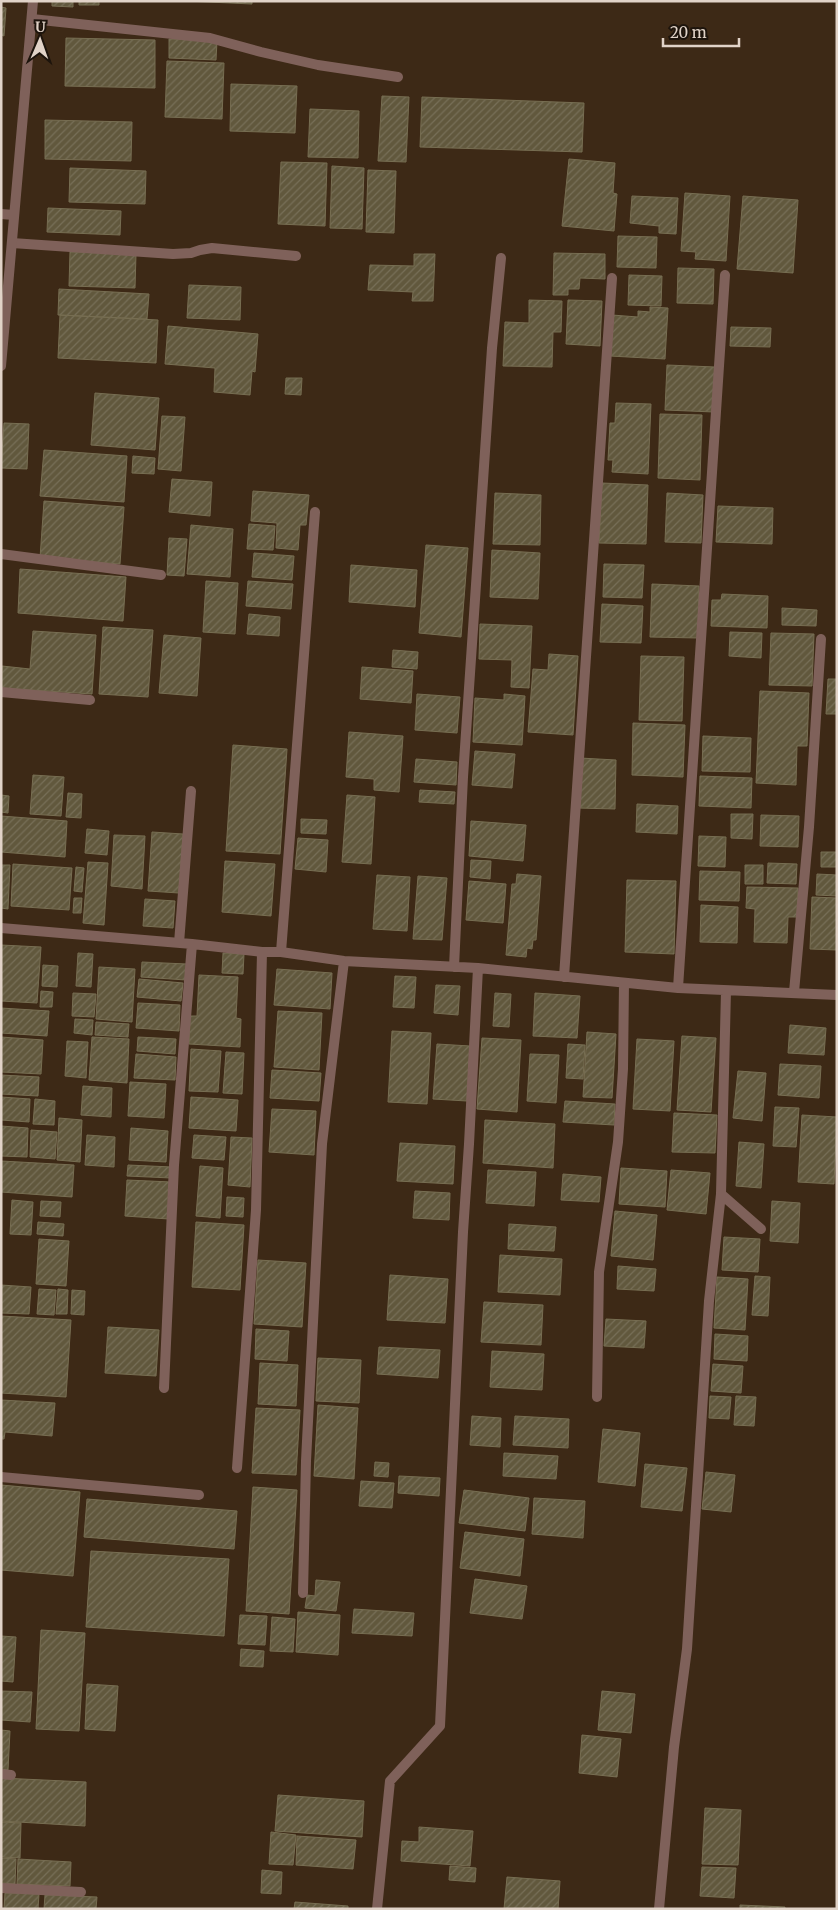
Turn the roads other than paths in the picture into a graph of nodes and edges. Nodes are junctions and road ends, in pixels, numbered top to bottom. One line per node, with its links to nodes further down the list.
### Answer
1 (34, 1): 2 (street)
2 (32, 19): 3 (street); 5 (street)
3 (398, 77)
4 (1, 214): 5 (street)
5 (14, 215): 6 (street)
6 (12, 243): 7 (street); 11 (street)
7 (296, 256)
8 (502, 258): 25 (street)
9 (725, 275): 29 (street)
10 (612, 278): 27 (street)
11 (1, 366)
12 (315, 512): 23 (street)
13 (1, 554): 14 (street)
14 (161, 575)
15 (821, 639): 31 (street)
16 (1, 692): 17 (street)
17 (90, 700)
18 (191, 791): 20 (street)
19 (1, 928): 20 (street)
20 (179, 943): 21 (street)
21 (192, 944): 22 (street); 35 (street)
22 (262, 952): 23 (street); 37 (street)
23 (281, 952): 24 (street)
24 (344, 961): 25 (street); 40 (street)
25 (454, 967): 26 (street)
26 (478, 968): 27 (street); 43 (street)
27 (564, 977): 28 (street)
28 (624, 983): 29 (street); 36 (street)
29 (678, 988): 30 (street)
30 (726, 991): 31 (street); 33 (street)
31 (794, 992): 32 (street)
32 (837, 995)
33 (721, 1194): 34 (street); 44 (street)
34 (761, 1229)
35 (164, 1388)
36 (597, 1397)
37 (237, 1468)
38 (1, 1476): 39 (street)
39 (199, 1495)
40 (303, 1594)
41 (1, 1888): 42 (street)
42 (80, 1892)
43 (377, 1909)
44 (660, 1909)

